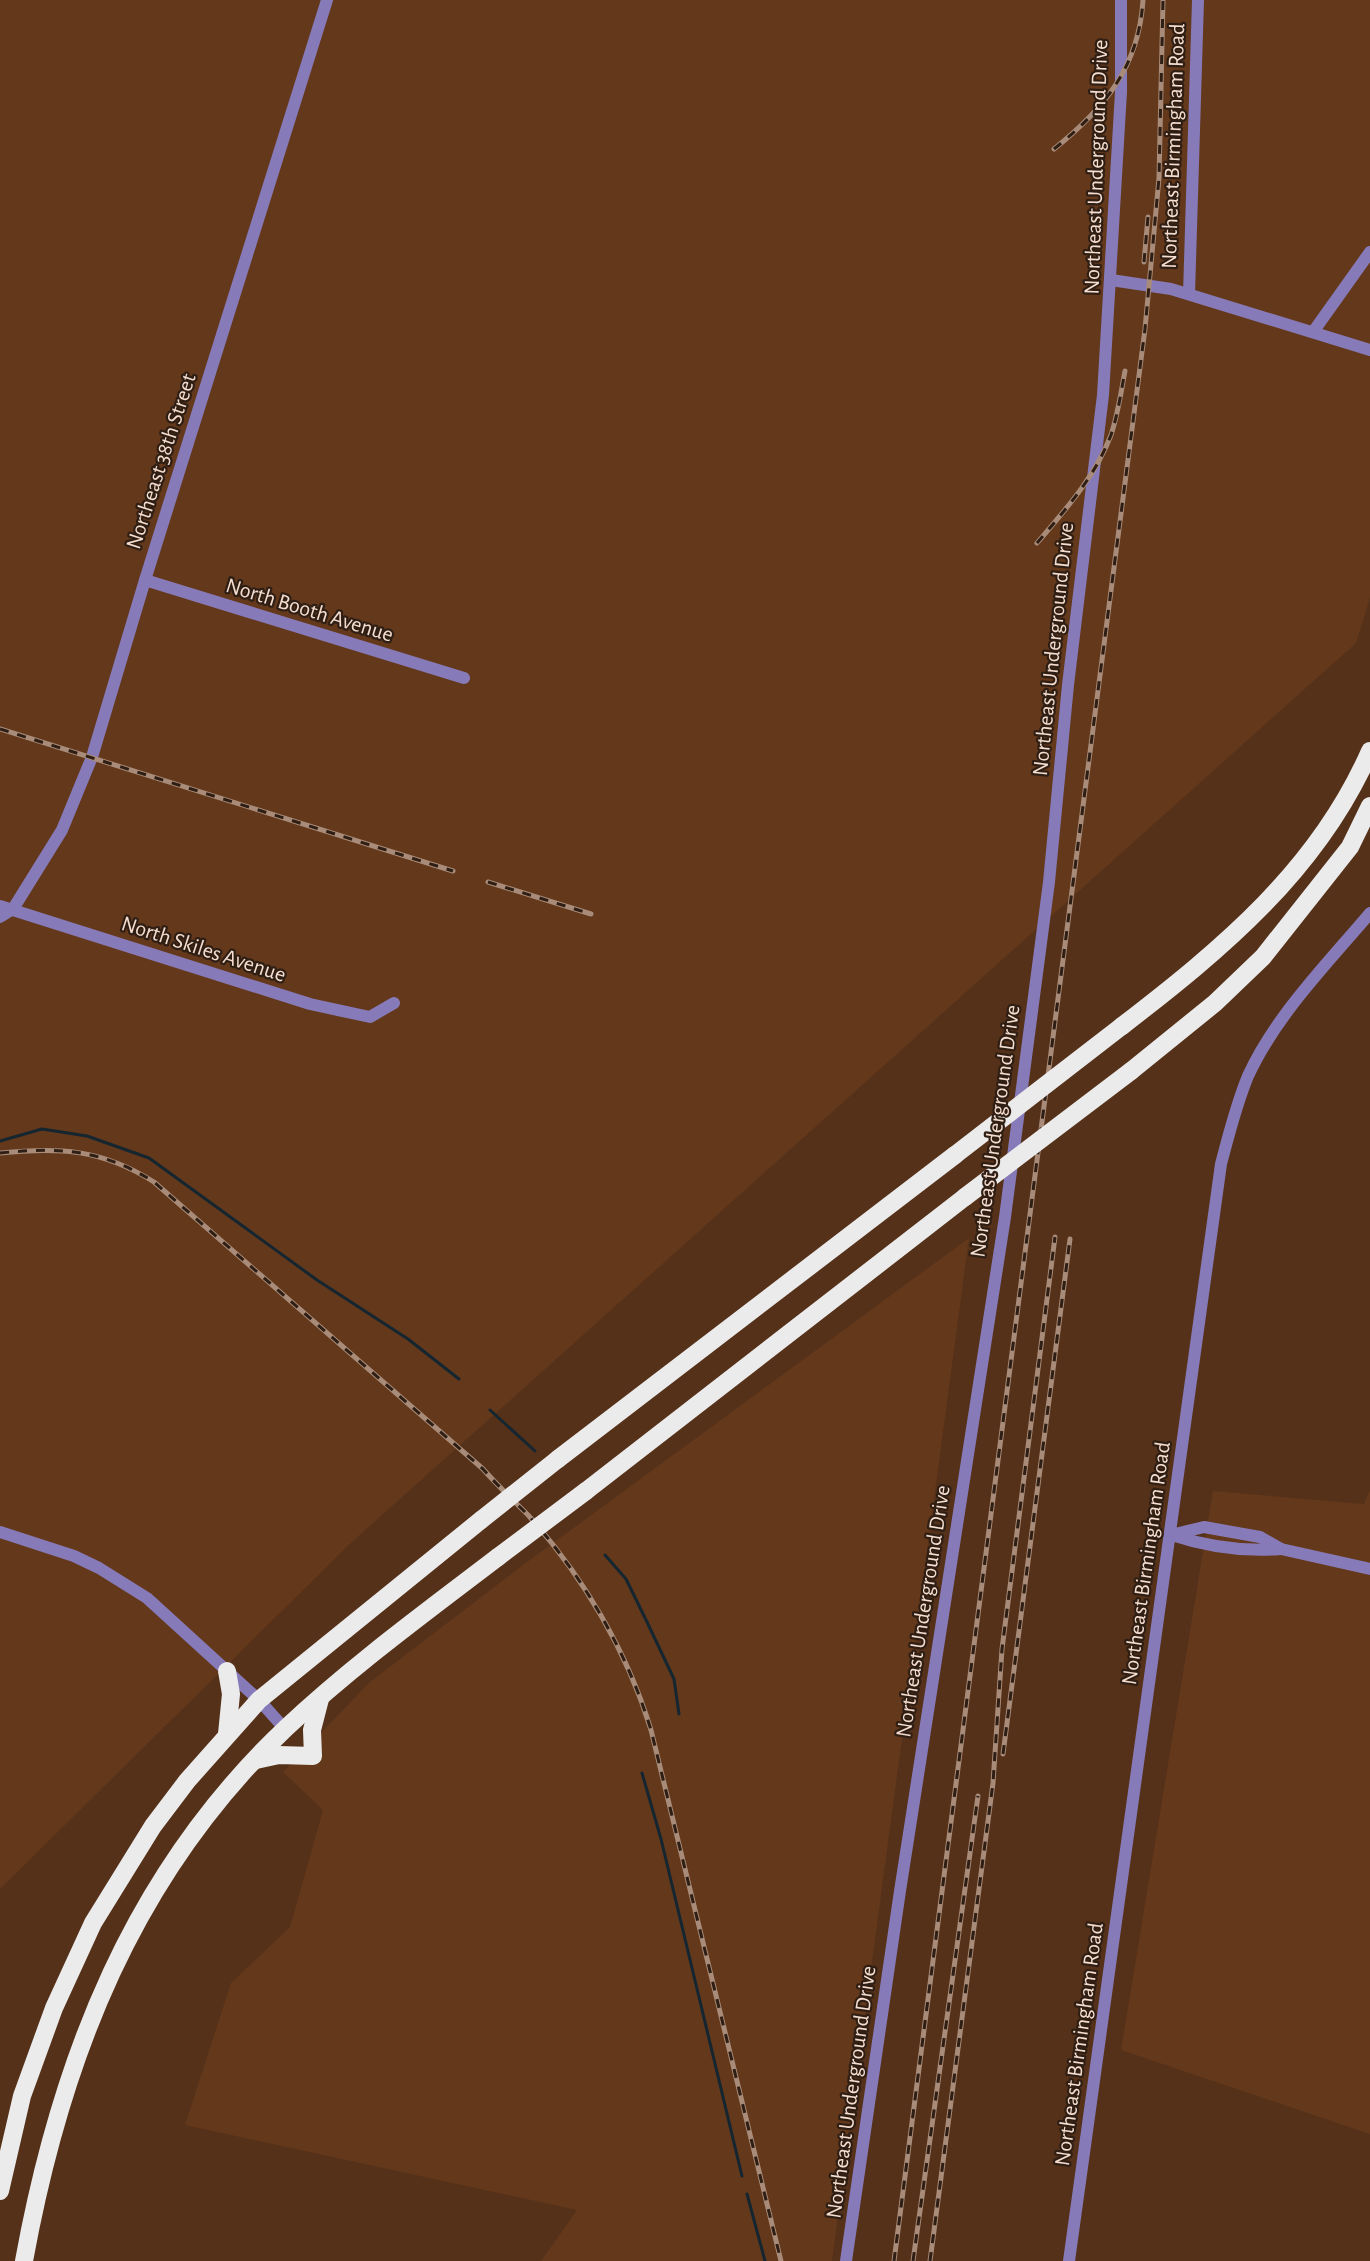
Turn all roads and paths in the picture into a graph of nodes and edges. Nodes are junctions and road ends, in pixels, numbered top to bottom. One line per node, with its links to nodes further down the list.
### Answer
1 (327, 0): 9 (street, Northeast 38th Street)
2 (1121, 0): 5 (street, Northeast Underground Drive)
3 (1198, 0): 6 (street, Northeast Birmingham Road)
4 (1370, 252): 7 (street)
5 (1112, 280): 6 (street); 30 (street, Northeast Underground Drive)
6 (1189, 294): 7 (street)
7 (1312, 332): 8 (street)
8 (1370, 350)
9 (145, 580): 10 (street, North Booth Avenue); 14 (street, Northeast 38th Street)
10 (464, 678)
11 (1370, 751): 24 (highway, bridge)
12 (1370, 806): 23 (highway, bridge)
13 (0, 906): 14 (street, North Skiles Avenue)
14 (13, 909): 16 (street, Northeast 38th Street); 17 (street, North Skiles Avenue)
15 (1370, 913): 19 (street, Northeast Birmingham Road)
16 (0, 916)
17 (394, 1003)
18 (0, 1532): 22 (street)
19 (1171, 1534): 20 (street); 20 (street); 31 (street, Northeast Birmingham Road)
20 (1281, 1549): 21 (street)
21 (1370, 1569)
22 (226, 1671): 24 (street); 26 (highway)
23 (320, 1698): 25 (highway); 27 (highway)
24 (259, 1700): 25 (street); 26 (highway)
25 (285, 1729): 27 (highway)
26 (226, 1734): 28 (highway)
27 (256, 1760): 29 (highway)
28 (0, 2191)
29 (24, 2261)
30 (846, 2261)
31 (1069, 2261)

